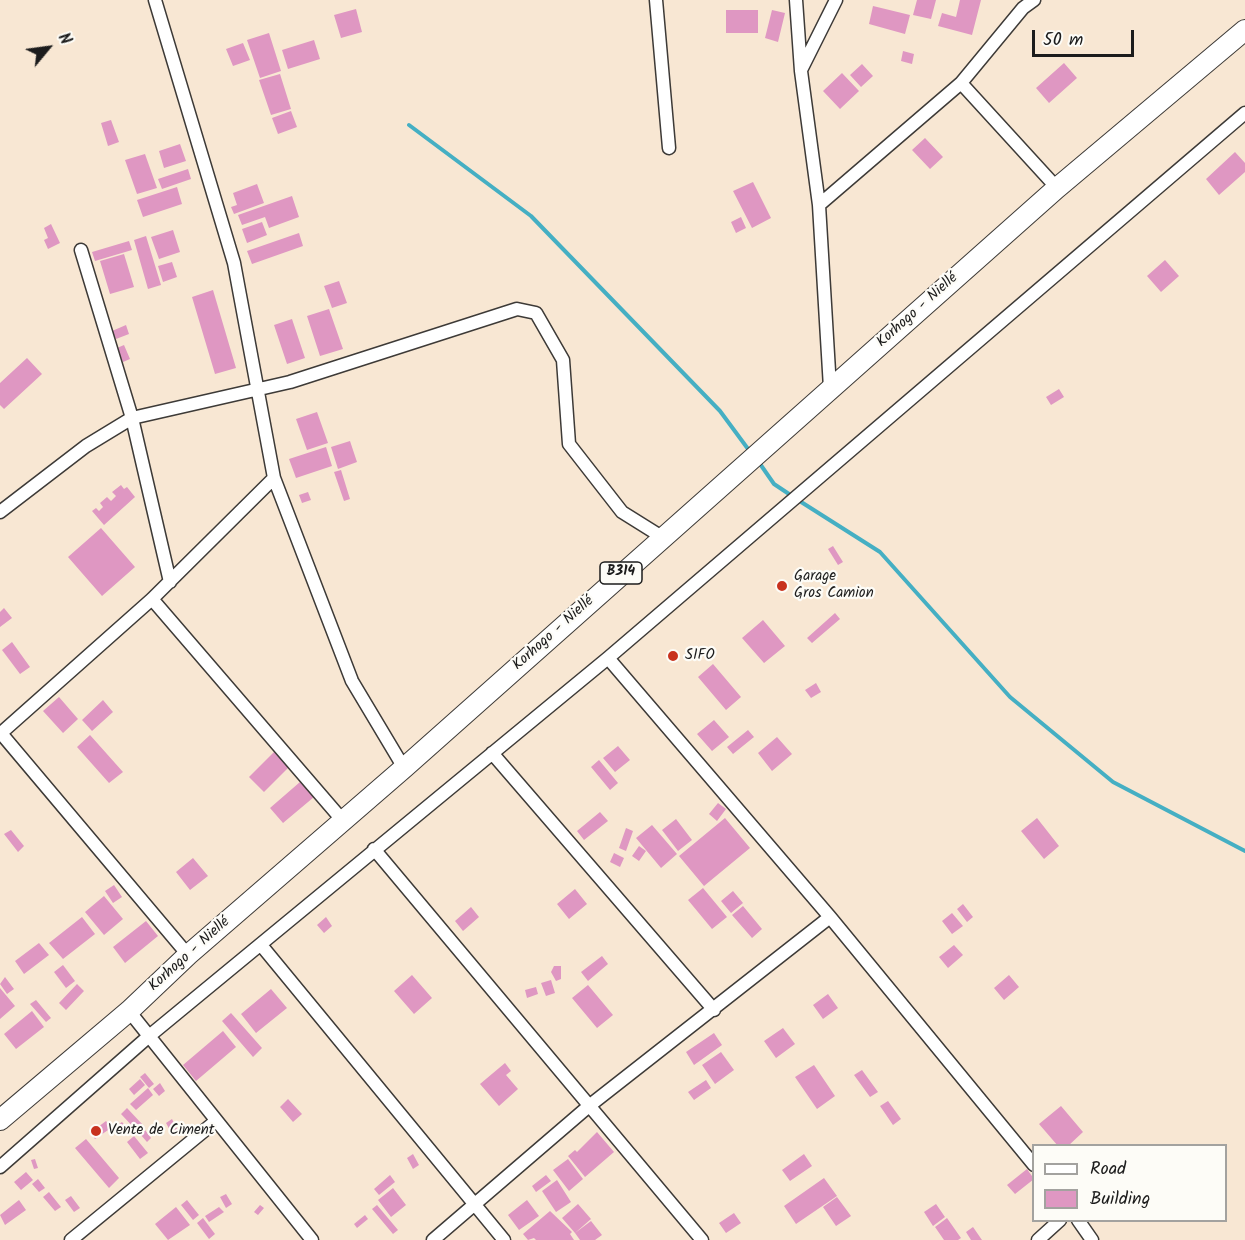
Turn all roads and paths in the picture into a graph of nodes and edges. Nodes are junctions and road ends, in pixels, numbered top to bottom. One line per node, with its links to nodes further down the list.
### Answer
1 (155, 0): 15 (street)
2 (656, 0): 10 (street)
3 (796, 0): 7 (street)
4 (836, 0): 7 (street)
5 (1034, 0): 8 (street)
6 (1245, 30): 11 (main road, Korhogo - Niellé / B314)
7 (801, 71): 12 (street)
8 (961, 83): 11 (street); 12 (street)
9 (1245, 112): 22 (street)
10 (669, 148)
11 (1057, 188): 14 (main road, Korhogo - Niellé / B314)
12 (819, 205): 14 (street)
13 (81, 250): 16 (street)
14 (830, 388): 19 (main road, Korhogo - Niellé / B314)
15 (255, 389): 16 (street); 17 (street); 19 (street)
16 (132, 418): 18 (street); 20 (street)
17 (274, 478): 20 (street); 25 (street)
18 (0, 512)
19 (662, 537): 25 (main road, Korhogo - Niellé / B314)
20 (170, 582): 21 (street)
21 (152, 599): 23 (street); 26 (street)
22 (608, 658): 24 (street); 28 (street)
23 (0, 733): 30 (street)
24 (492, 753): 27 (street); 31 (street)
25 (404, 768): 26 (main road, Korhogo - Niellé / B314)
26 (344, 822): 30 (main road, Korhogo - Niellé / B314)
27 (374, 849): 29 (street); 34 (street)
28 (830, 917): 31 (street); 37 (street)
29 (261, 945): 33 (street); 39 (street)
30 (188, 956): 32 (main road, Korhogo - Niellé / B314)
31 (714, 1010): 34 (street)
32 (129, 1011): 33 (street); 35 (main road, Korhogo - Niellé / B314)
33 (148, 1037): 36 (street); 38 (street)
34 (589, 1106): 39 (street); 46 (street)
35 (0, 1120)
36 (216, 1121): 42 (street); 43 (street)
37 (1032, 1163)
38 (0, 1167)
39 (476, 1204): 44 (street); 45 (street)
40 (1059, 1222): 47 (street)
41 (1079, 1222): 48 (street)
42 (71, 1240)
43 (312, 1240)
44 (434, 1240)
45 (504, 1240)
46 (702, 1240)
47 (1038, 1240)
48 (1092, 1240)

